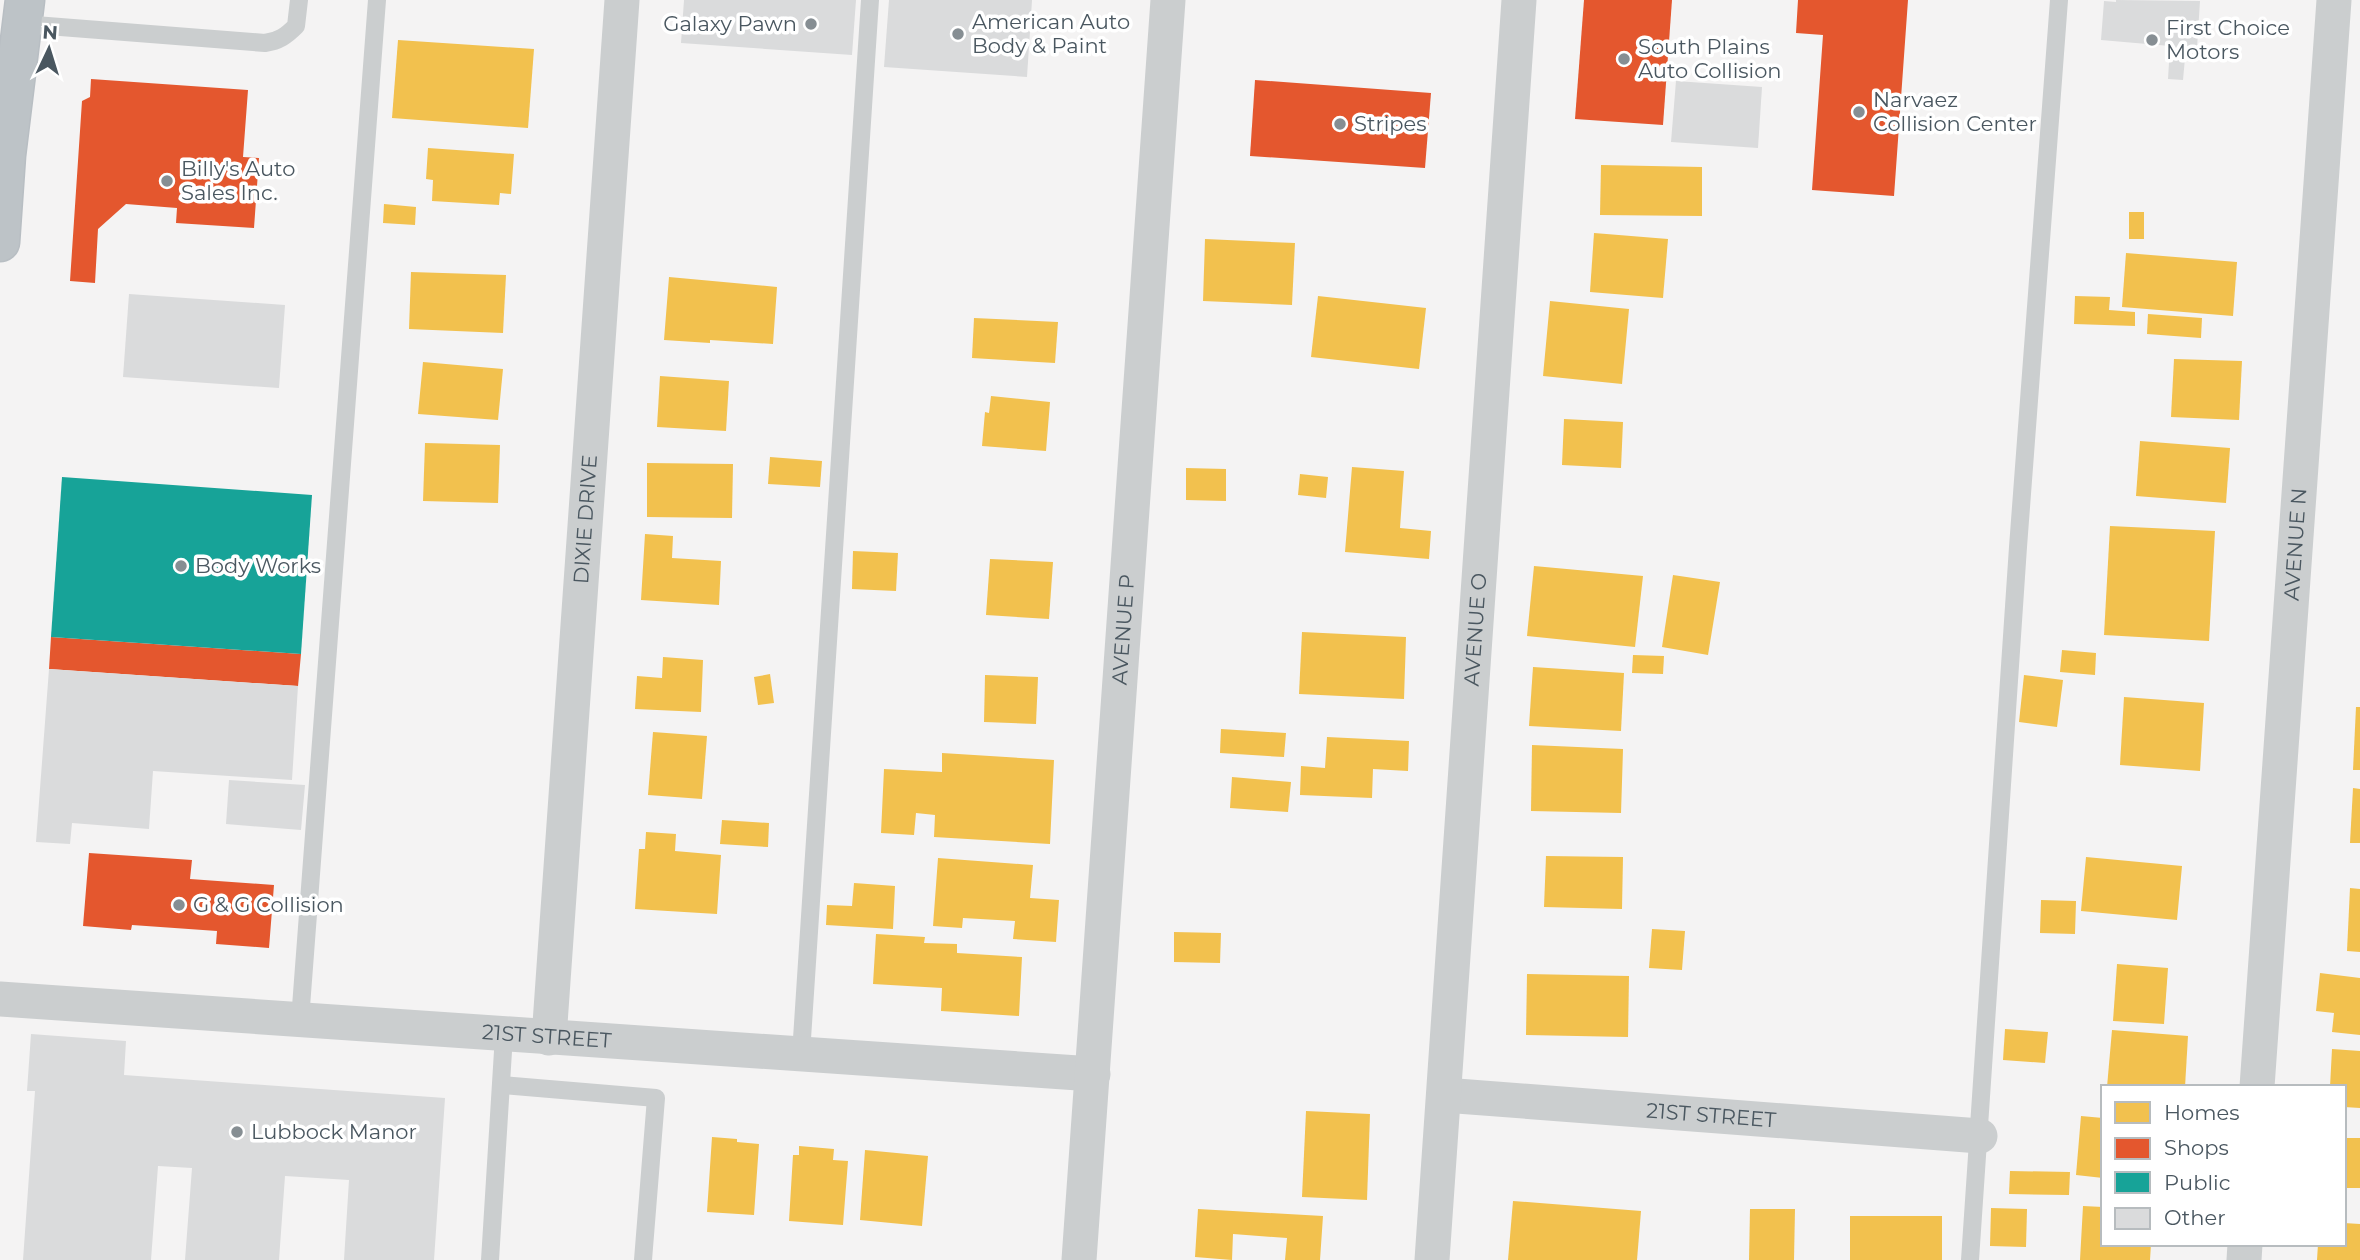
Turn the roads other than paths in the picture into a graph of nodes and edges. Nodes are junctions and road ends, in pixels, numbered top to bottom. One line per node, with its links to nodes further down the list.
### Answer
1 (299, 0): 9 (lane)
2 (377, 0): 12 (lane)
3 (622, 0): 14 (street, DIXIE DRIVE)
4 (870, 0): 15 (lane)
5 (1168, 0): 16 (street, AVENUE P)
6 (1519, 0): 19 (street, AVENUE O)
7 (2059, 0): 20 (lane)
8 (2334, 0): 17 (street, AVENUE N)
9 (23, 12): 10 (highway)
10 (0, 242)
11 (0, 999): 12 (street, 21ST STREET)
12 (300, 1020): 13 (street, 21ST STREET)
13 (504, 1035): 14 (street, 21ST STREET); 18 (lane)
14 (550, 1038): 15 (street, 21ST STREET)
15 (801, 1054): 16 (street, 21ST STREET)
16 (1093, 1074): 23 (street, AVENUE P)
17 (2257, 1085)
18 (501, 1086): 21 (lane); 22 (lane)
19 (1444, 1095): 20 (street, 21ST STREET); 24 (street, AVENUE O)
20 (1980, 1136): 25 (lane)
21 (489, 1260)
22 (643, 1260)
23 (1079, 1260)
24 (1432, 1260)
25 (1970, 1260)

